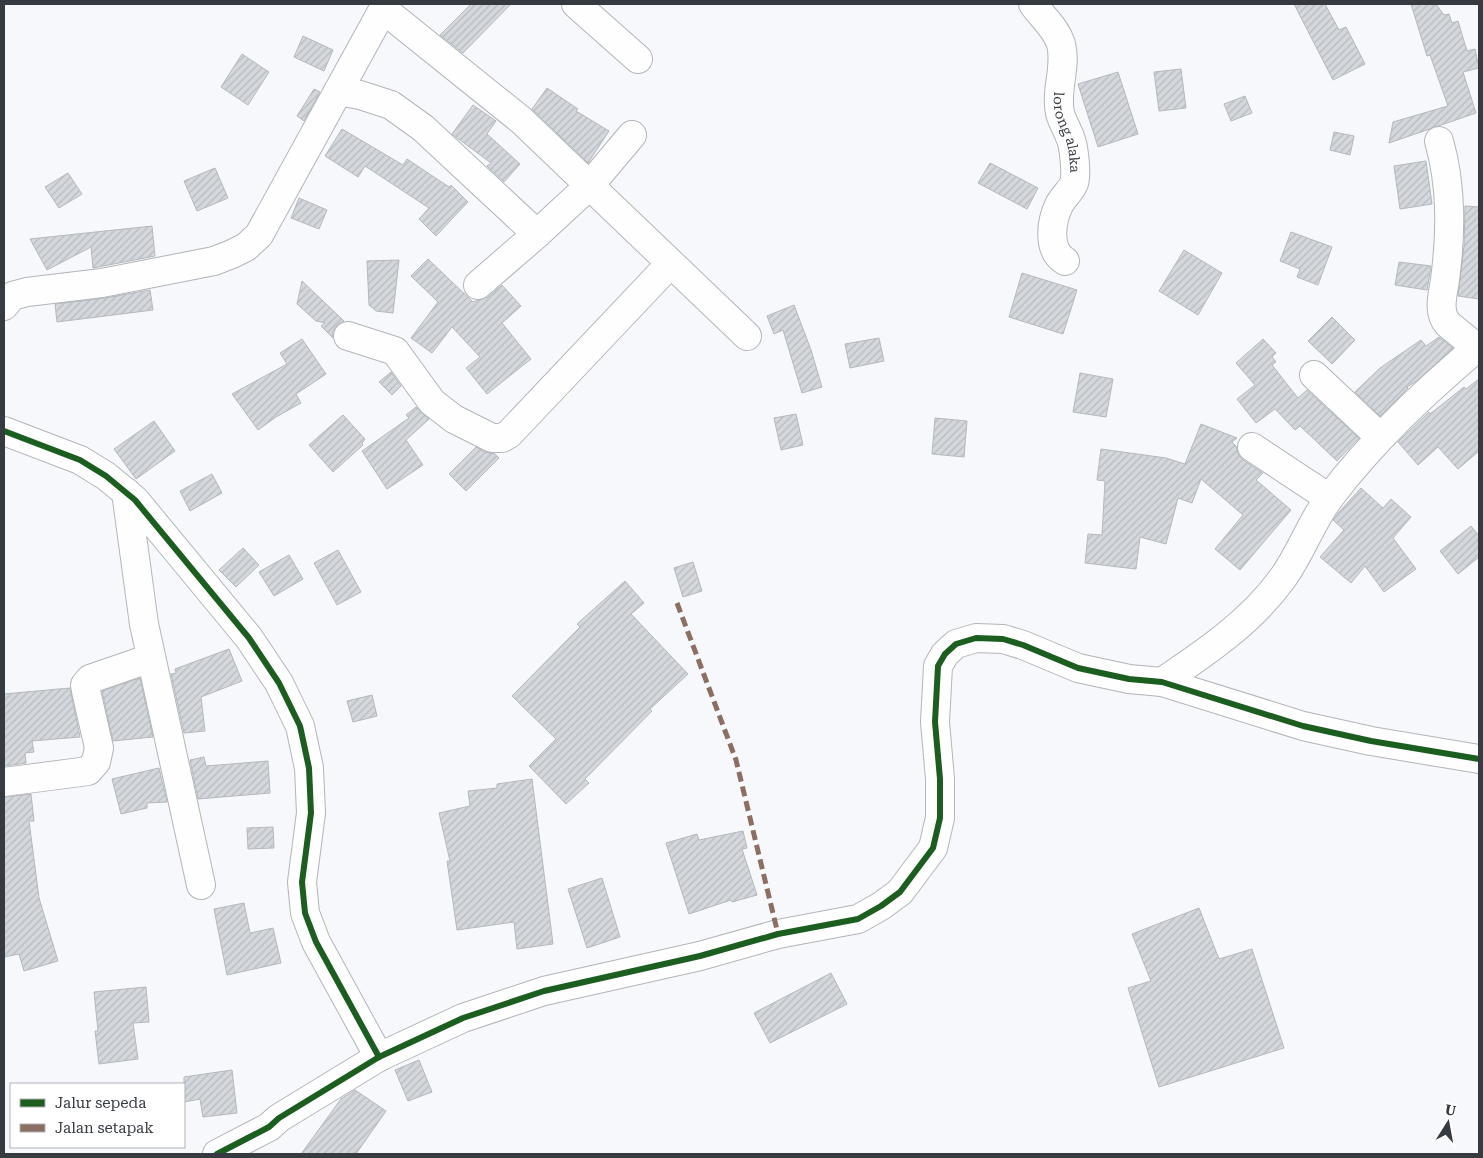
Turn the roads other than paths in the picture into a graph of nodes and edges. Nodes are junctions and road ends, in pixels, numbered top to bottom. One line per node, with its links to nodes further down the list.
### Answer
1 (576, 4): 4 (street)
2 (1032, 4): 10 (street, lorong alaka)
3 (384, 7): 5 (street); 8 (street)
4 (638, 59)
5 (338, 91): 9 (street); 13 (street)
6 (632, 136): 8 (street)
7 (1439, 141): 16 (street)
8 (590, 186): 9 (street); 11 (street)
9 (537, 234): 12 (street)
10 (1065, 261)
11 (670, 264): 14 (street); 15 (street)
12 (478, 285)
13 (4, 306)
14 (348, 336)
15 (746, 336)
16 (1478, 347): 19 (street)
17 (1314, 375): 19 (street)
18 (4, 431): 21 (street)
19 (1380, 437): 22 (street)
20 (1252, 447): 22 (street)
21 (126, 492): 23 (street); 28 (street)
22 (1329, 498): 24 (street)
23 (151, 658): 26 (street); 27 (street)
24 (1162, 682): 25 (street); 28 (street)
25 (1479, 760)
26 (4, 782)
27 (200, 885)
28 (379, 1057): 29 (street)
29 (269, 1127): 30 (street); 31 (street)
30 (217, 1154)
31 (262, 1154)

